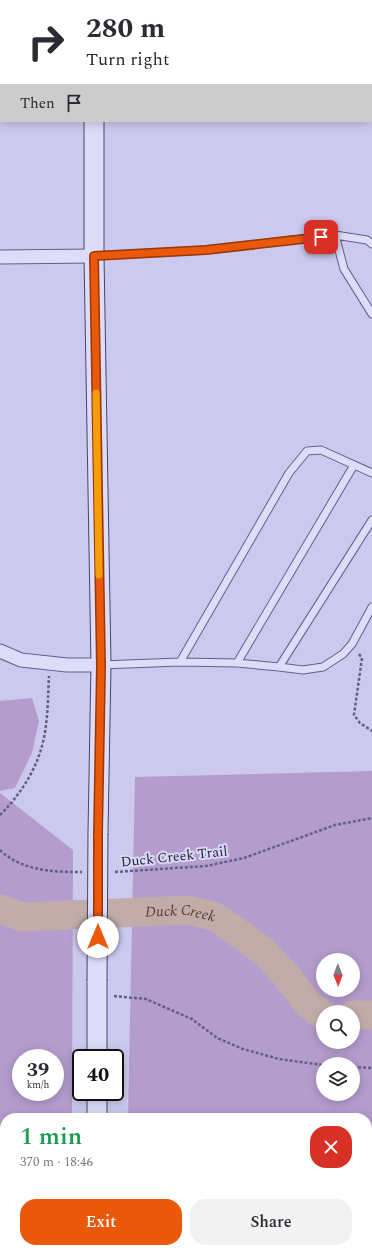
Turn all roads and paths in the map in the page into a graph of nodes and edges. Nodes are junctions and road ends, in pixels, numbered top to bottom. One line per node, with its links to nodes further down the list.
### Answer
1 (94, 122): 4 (street)
2 (335, 235): 3 (lane); 4 (lane); 6 (lane)
3 (372, 244)
4 (94, 256): 5 (street); 16 (street)
5 (0, 257)
6 (372, 314)
7 (354, 465): 8 (lane); 13 (lane); 15 (lane)
8 (372, 473)
9 (372, 520): 17 (lane)
10 (372, 607): 11 (lane)
11 (352, 644): 17 (lane); 18 (path)
12 (0, 652): 14 (street)
13 (180, 662): 15 (lane); 16 (lane)
14 (50, 663): 16 (street); 19 (path)
15 (236, 663): 17 (lane)
16 (101, 666): 24 (street, bridge)
17 (279, 667)
18 (372, 731)
19 (0, 814)
20 (372, 818): 23 (path, Duck Creek Trail)
21 (0, 850): 22 (path)
22 (83, 872)
23 (113, 872)
24 (97, 988): 25 (street); 26 (path)
25 (98, 1049)
26 (316, 1064)
27 (360, 1067): 28 (path)
28 (372, 1068)
29 (98, 1101): 30 (street)
30 (98, 1113)

